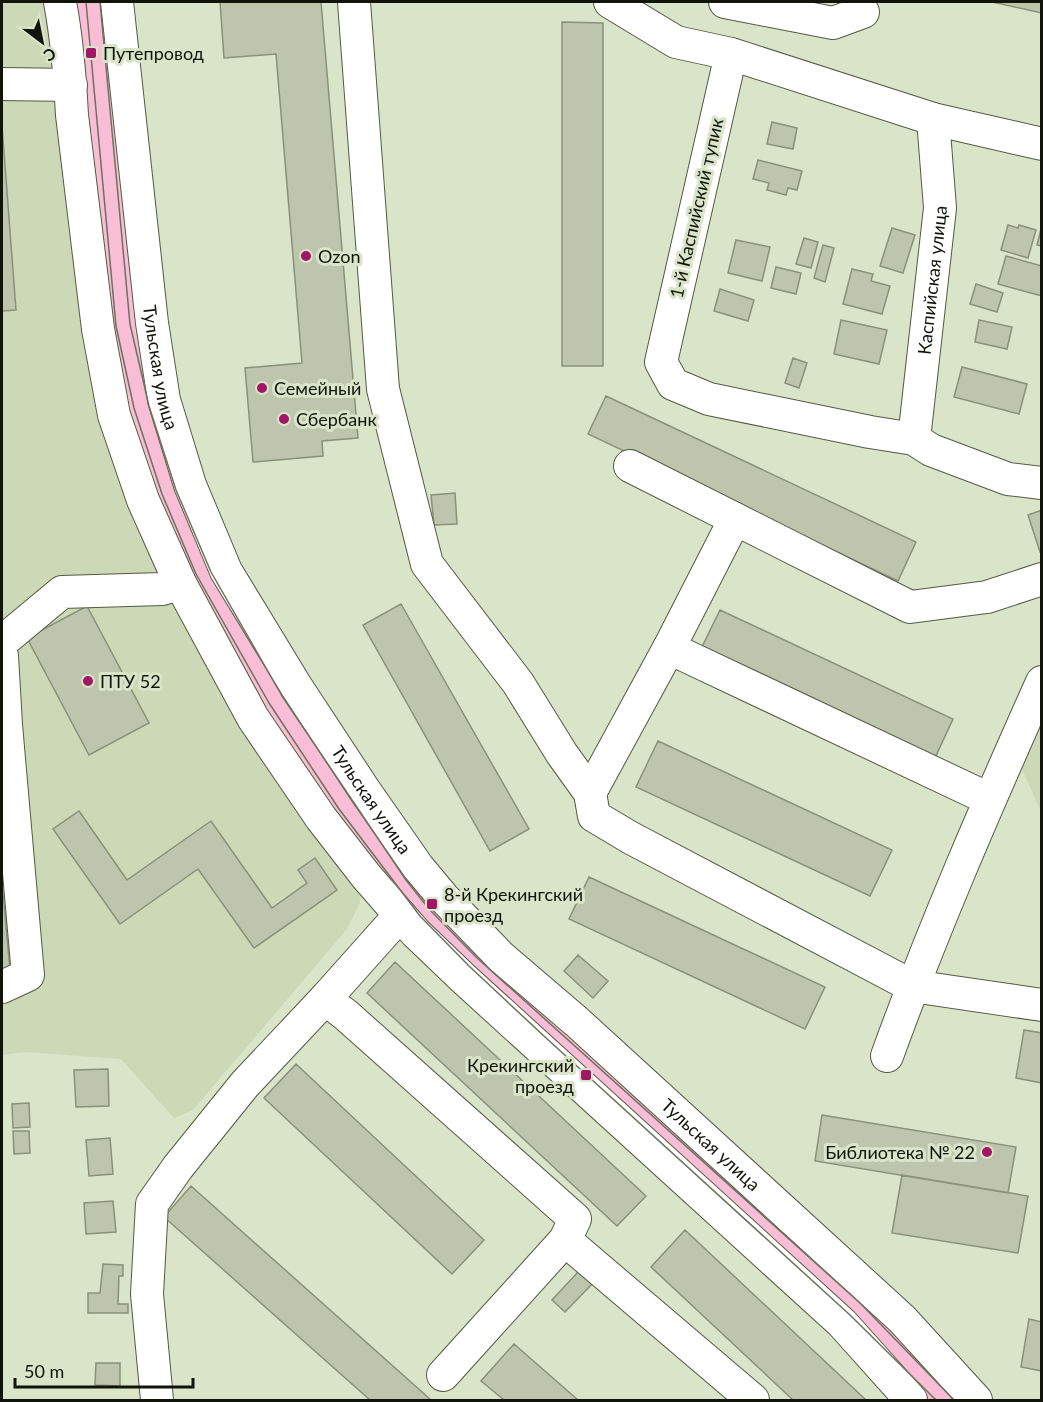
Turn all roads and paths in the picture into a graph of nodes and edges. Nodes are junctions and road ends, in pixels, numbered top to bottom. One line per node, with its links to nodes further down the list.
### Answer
1 (60, 2): 9 (street)
2 (117, 2): 35 (street, Тульская улица)
3 (354, 2): 22 (street)
4 (610, 2): 7 (street)
5 (725, 2): 6 (street)
6 (863, 12)
7 (731, 54): 10 (street); 12 (street, 1-й Каспийский тупик)
8 (2, 84): 9 (street)
9 (71, 85): 17 (street)
10 (933, 119): 11 (street); 12 (street, Каспийская улица)
11 (1041, 144)
12 (914, 439): 14 (street)
13 (630, 466): 15 (street)
14 (1041, 483)
15 (735, 519): 16 (street); 19 (street)
16 (1041, 579)
17 (180, 583): 18 (street); 24 (street)
18 (2, 642)
19 (669, 648): 22 (street); 23 (street)
20 (2, 656): 26 (street)
21 (1041, 682): 23 (street)
22 (590, 793): 25 (street)
23 (989, 799): 25 (street)
24 (400, 915): 27 (street); 34 (street)
25 (912, 986): 28 (street); 29 (street)
26 (2, 987)
27 (325, 999): 30 (street); 32 (street)
28 (1041, 1005)
29 (887, 1056)
30 (565, 1240): 31 (street); 33 (street)
31 (443, 1375)
32 (157, 1401)
33 (753, 1401)
34 (911, 1401)
35 (976, 1401)

